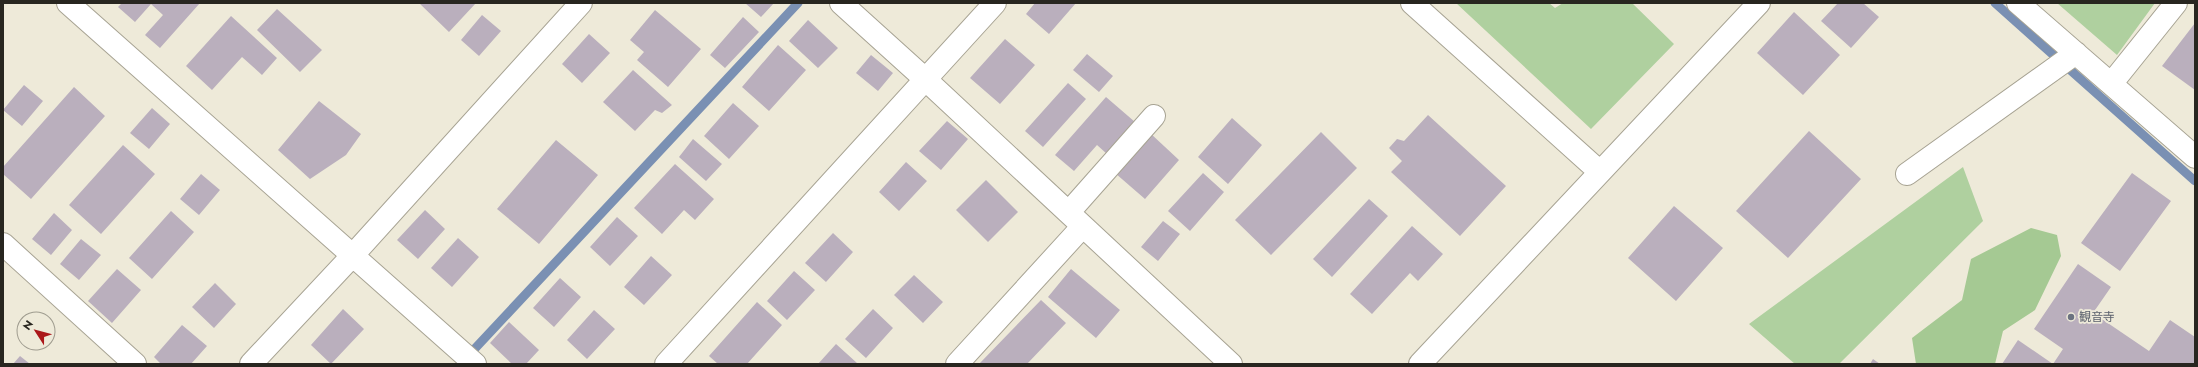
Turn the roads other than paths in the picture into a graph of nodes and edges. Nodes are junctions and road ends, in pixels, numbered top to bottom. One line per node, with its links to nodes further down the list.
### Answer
1 (68, 3): 18 (street)
2 (581, 3): 18 (street)
3 (841, 3): 10 (street)
4 (995, 3): 10 (street)
5 (1412, 3): 14 (street)
6 (1759, 3): 14 (street)
7 (2018, 3): 9 (street)
8 (2176, 3): 11 (street)
9 (2076, 53): 11 (street); 15 (street)
10 (925, 79): 16 (street); 22 (street)
11 (2111, 84): 13 (street)
12 (1154, 116): 16 (street)
13 (2195, 157)
14 (1600, 172): 25 (street)
15 (1907, 174)
16 (1076, 219): 23 (street); 24 (street)
17 (3, 244): 19 (street)
18 (353, 255): 20 (street); 21 (street)
19 (135, 364)
20 (251, 364)
21 (475, 364)
22 (666, 364)
23 (957, 364)
24 (1231, 364)
25 (1420, 364)

